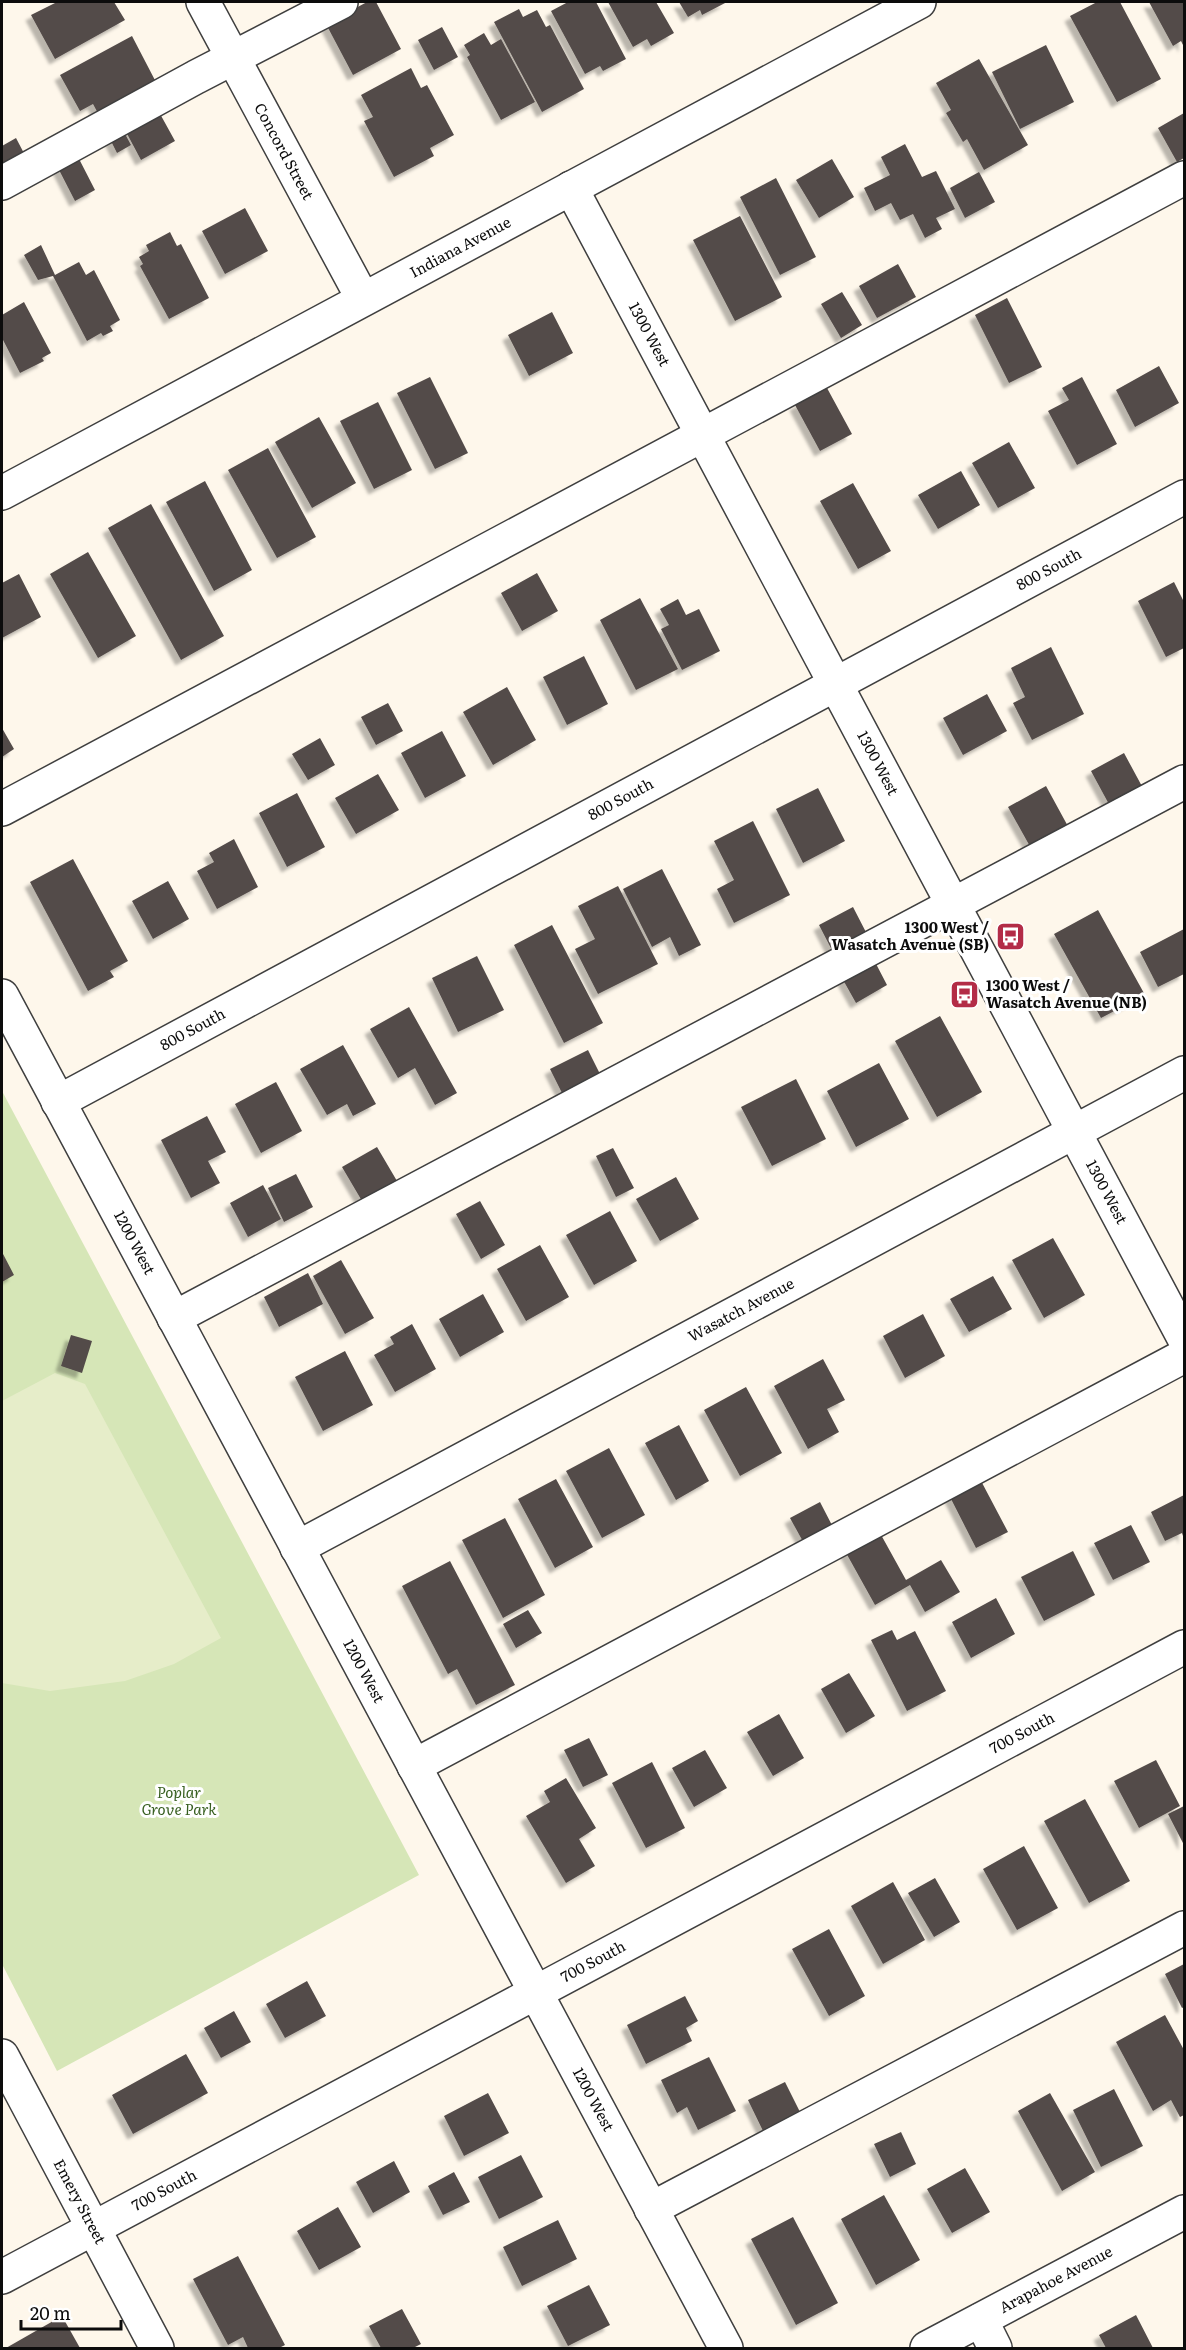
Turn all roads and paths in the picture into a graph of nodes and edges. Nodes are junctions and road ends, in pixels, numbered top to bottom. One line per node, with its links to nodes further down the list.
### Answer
1 (203, 2): 4 (street, Concord Street)
2 (341, 2): 4 (street)
3 (919, 2): 7 (street, Indiana Avenue)
4 (233, 57): 6 (street); 8 (street, Concord Street)
5 (1185, 178): 9 (street)
6 (2, 183)
7 (571, 188): 8 (street, Indiana Avenue); 9 (street, 1300 West)
8 (363, 300): 10 (street, Indiana Avenue)
9 (703, 436): 12 (street, 1300 West); 14 (street)
10 (2, 493)
11 (1185, 497): 12 (street, 800 South)
12 (836, 684): 15 (street, 1300 West); 18 (street, 800 South)
13 (1185, 782): 15 (street)
14 (2, 809)
15 (954, 906): 19 (street, 1300 West); 20 (street)
16 (2, 996): 18 (street, 1200 West)
17 (1185, 1073): 19 (street, Wasatch Avenue)
18 (58, 1102): 20 (street, 1200 West)
19 (1074, 1132): 21 (street, 1300 West); 23 (street, Wasatch Avenue)
20 (174, 1318): 23 (street, 1200 West)
21 (1185, 1338)
22 (1185, 1356): 25 (street)
23 (297, 1548): 25 (street, 1200 West)
24 (1185, 1647): 27 (street, 700 South)
25 (414, 1766): 27 (street, 1200 West)
26 (1185, 1928): 29 (street)
27 (535, 1992): 29 (street, 1200 West); 31 (street, 700 South)
28 (2, 2056): 31 (street, Emery Street)
29 (651, 2209): 35 (street, 1200 West)
30 (1183, 2216): 33 (street, Arapahoe Avenue)
31 (93, 2228): 32 (street, 700 South); 34 (street, Emery Street)
32 (2, 2277)
33 (981, 2320): 36 (street, Arapahoe Avenue); 37 (street)
34 (157, 2349)
35 (726, 2349)
36 (927, 2349)
37 (995, 2349)

